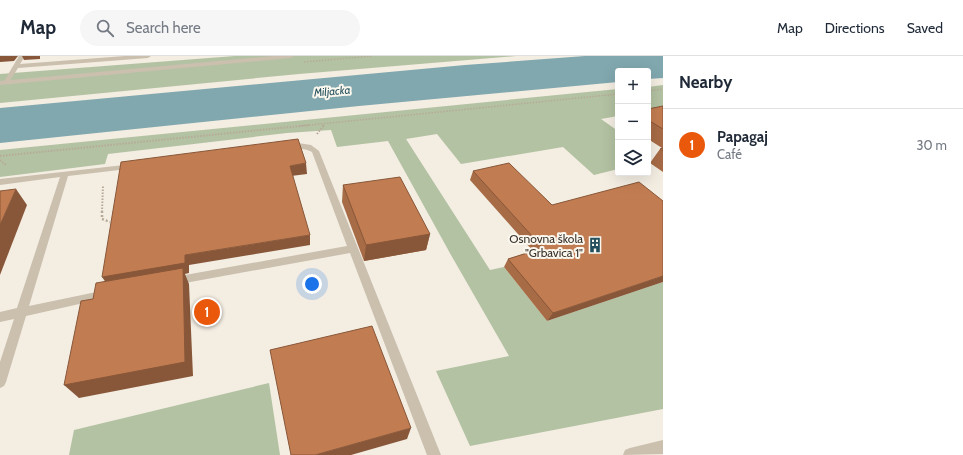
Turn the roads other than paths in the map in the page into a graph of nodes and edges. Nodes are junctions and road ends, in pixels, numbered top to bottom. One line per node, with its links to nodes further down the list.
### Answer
1 (22, 56): 5 (street)
2 (148, 56): 5 (street)
3 (291, 56): 4 (street)
4 (249, 58): 6 (street)
5 (16, 66): 6 (street)
6 (3, 83)
7 (275, 148): 11 (street)
8 (143, 164): 9 (street)
9 (65, 174): 10 (street); 14 (street)
10 (0, 182)
11 (354, 249): 12 (street); 18 (street)
12 (160, 284)
13 (114, 292): 14 (street)
14 (21, 312): 15 (street); 16 (street)
15 (0, 316)
16 (0, 382)
17 (663, 447): 19 (street)
18 (434, 455)
19 (630, 455)

